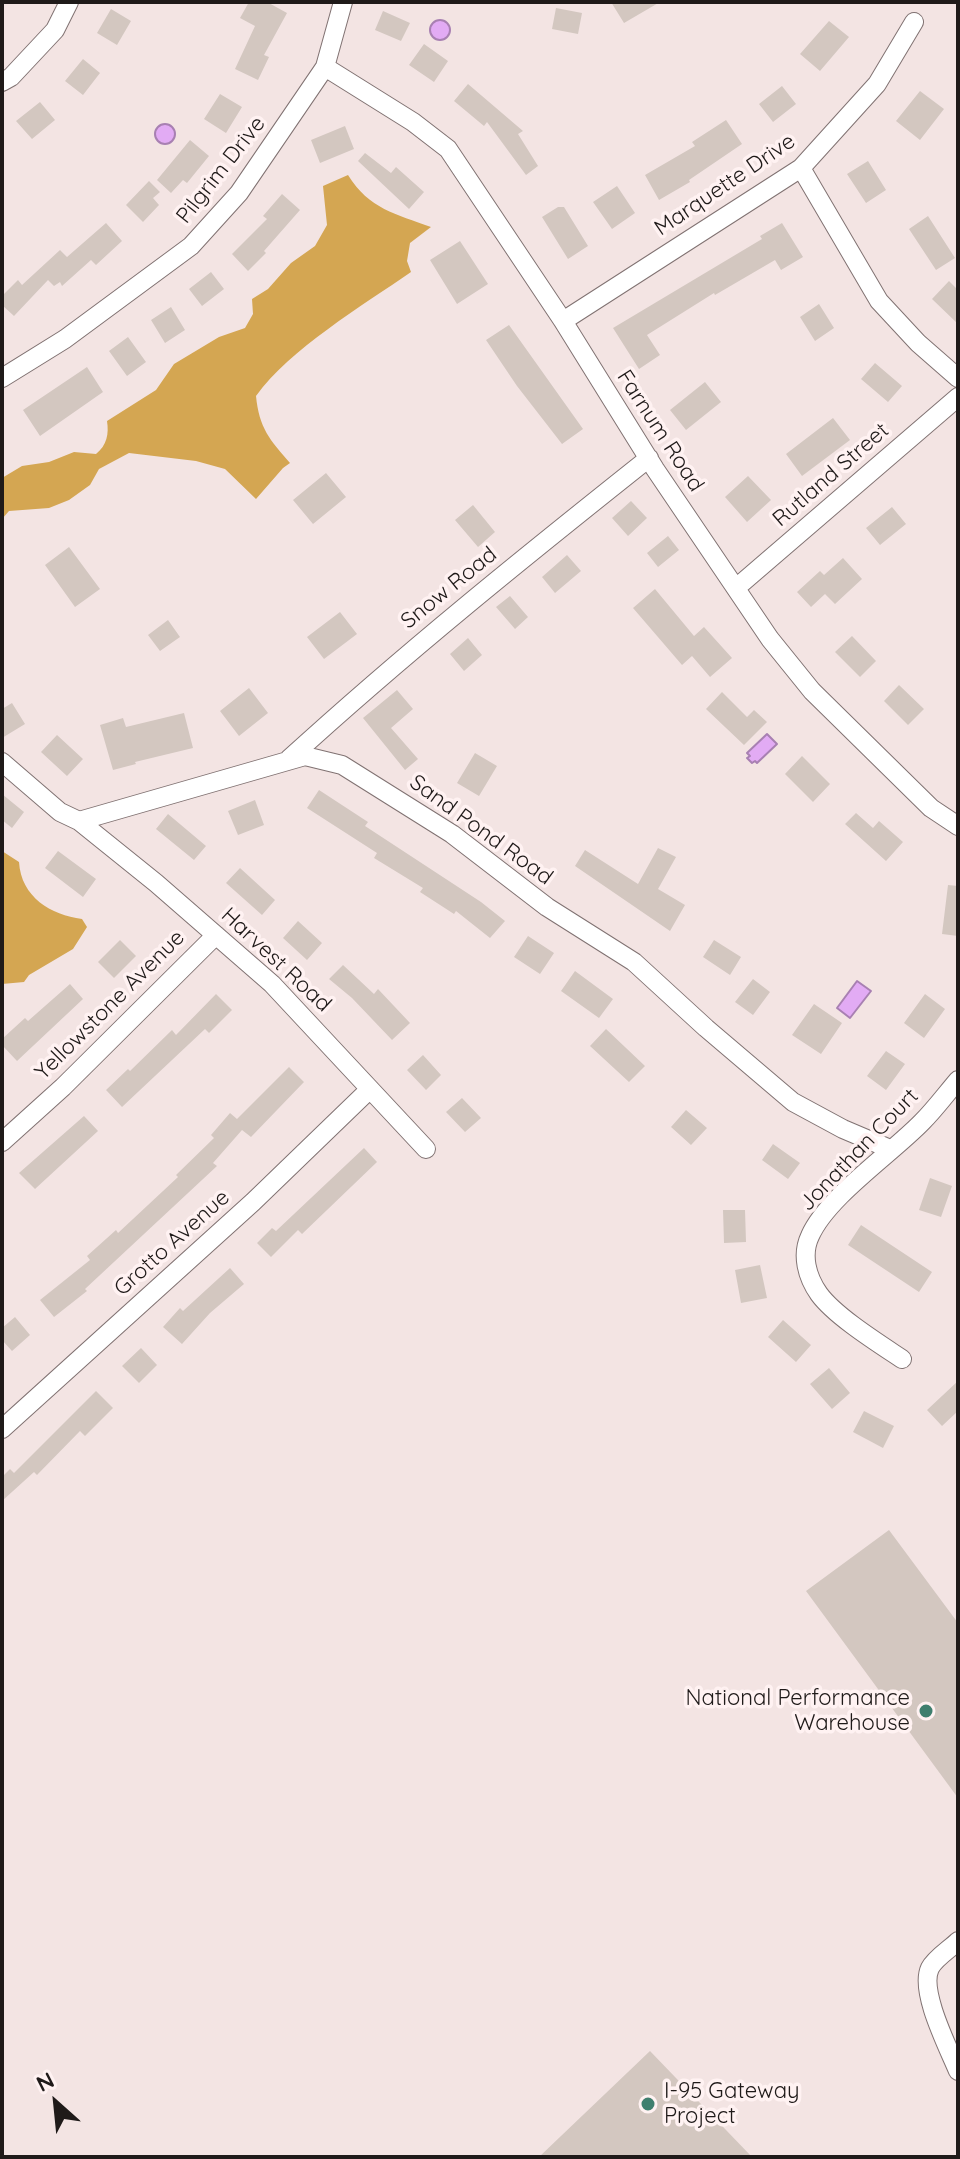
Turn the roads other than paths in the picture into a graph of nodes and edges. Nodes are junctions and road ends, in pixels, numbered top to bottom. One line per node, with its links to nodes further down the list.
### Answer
1 (69, 2): 5 (street)
2 (343, 2): 4 (street, Pilgrim Drive)
3 (914, 22): 6 (street, Marquette Drive)
4 (325, 67): 7 (street, Farnum Road); 8 (street, Pilgrim Drive)
5 (2, 82)
6 (801, 168): 7 (street, Marquette Drive); 9 (street)
7 (563, 321): 11 (street, Farnum Road)
8 (2, 378)
9 (958, 378)
10 (958, 397): 12 (street, Rutland Street)
11 (649, 458): 12 (street, Farnum Road); 14 (street, Snow Road)
12 (736, 588): 16 (street, Farnum Road)
13 (2, 762): 15 (street)
14 (285, 763): 15 (street, Sand Pond Road); 22 (street, Sand Pond Road)
15 (79, 821): 17 (street, Harvest Road)
16 (958, 826)
17 (216, 935): 19 (street, Harvest Road); 20 (street, Yellowstone Avenue)
18 (958, 1080): 22 (street, Jonathan Court)
19 (370, 1089): 21 (street, Harvest Road); 24 (street, Grotto Avenue)
20 (2, 1142)
21 (426, 1149)
22 (890, 1149): 23 (street, Jonathan Court)
23 (902, 1359)
24 (6, 1417)
25 (958, 1941): 26 (street)
26 (958, 2071)

